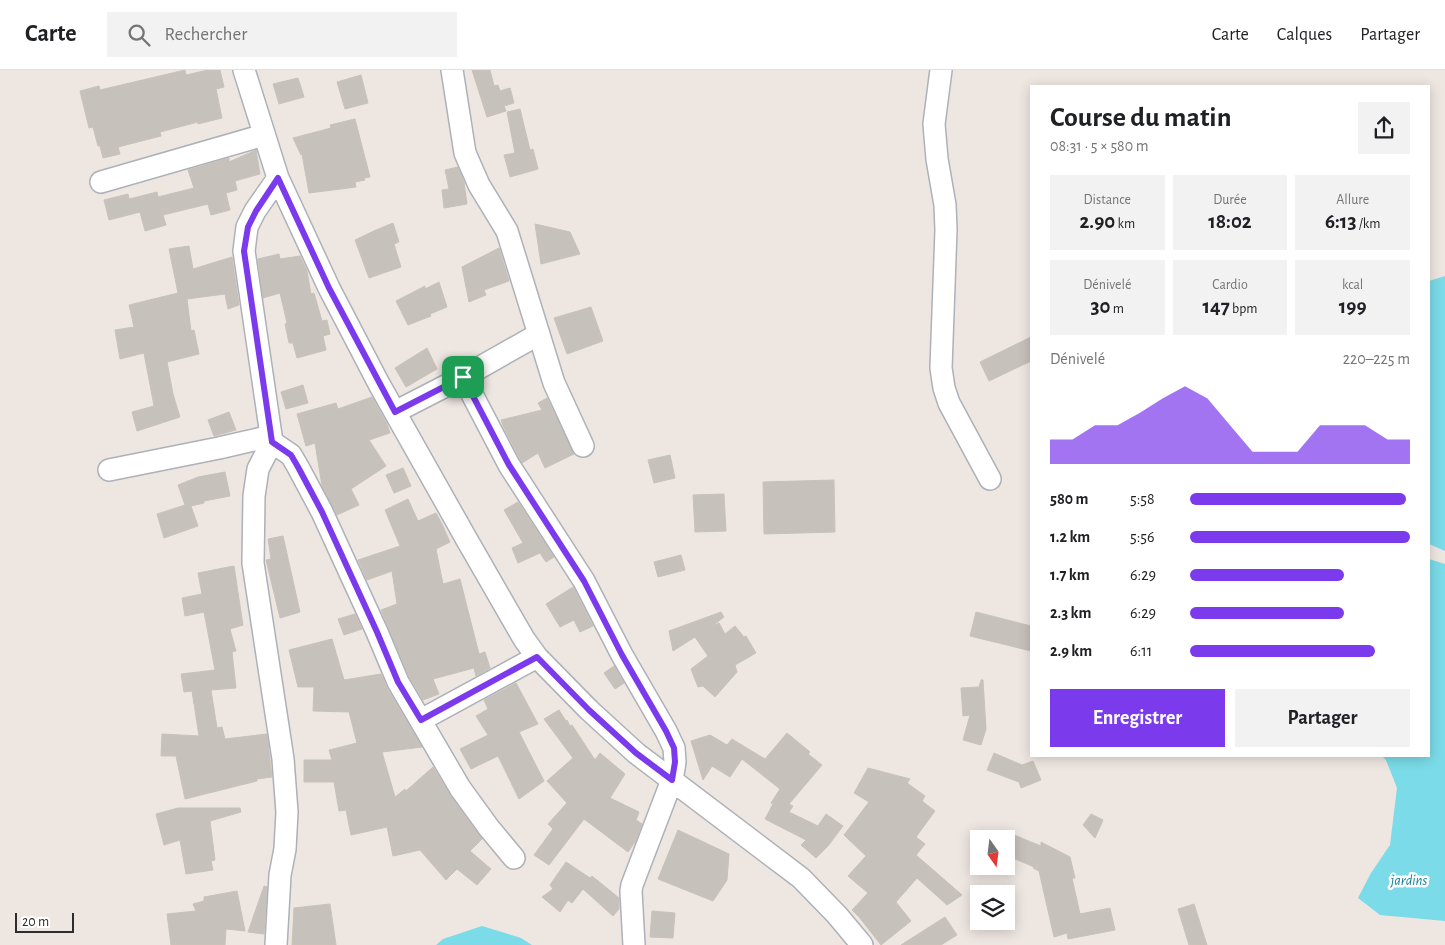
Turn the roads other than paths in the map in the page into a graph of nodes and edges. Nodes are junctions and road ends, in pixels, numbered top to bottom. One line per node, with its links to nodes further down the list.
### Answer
1 (244, 70): 4 (street)
2 (452, 70): 7 (street)
3 (941, 70): 13 (street)
4 (264, 135): 5 (street); 6 (street)
5 (278, 178): 9 (street); 10 (street)
6 (101, 182)
7 (539, 334): 8 (street); 11 (street)
8 (463, 377): 9 (street); 16 (street)
9 (395, 412): 14 (street)
10 (272, 439): 12 (street); 15 (street); 18 (street)
11 (583, 446)
12 (109, 470)
13 (990, 479)
14 (537, 657): 15 (street); 16 (street)
15 (421, 720): 17 (street)
16 (672, 780): 19 (street); 20 (street)
17 (514, 858)
18 (276, 945)
19 (634, 945)
20 (862, 945)

